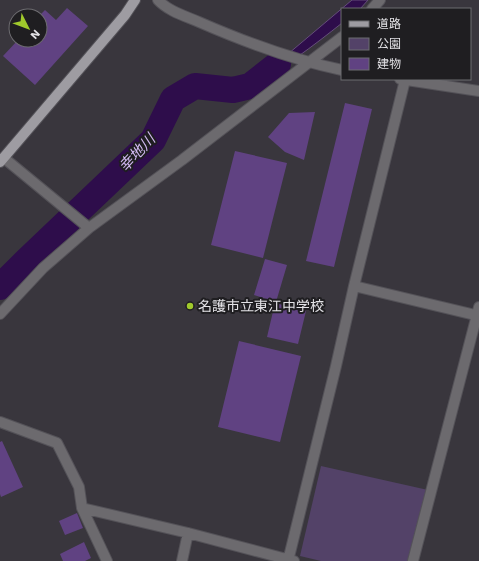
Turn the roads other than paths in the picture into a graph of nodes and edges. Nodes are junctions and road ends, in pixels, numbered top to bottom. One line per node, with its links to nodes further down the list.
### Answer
1 (134, 0): 10 (main road)
2 (158, 0): 6 (street)
3 (380, 0): 4 (street)
4 (373, 8)
5 (341, 38): 6 (street)
6 (309, 62): 7 (street); 11 (street)
7 (341, 70)
8 (402, 80): 9 (street); 12 (street)
9 (479, 91)
10 (2, 160): 11 (street)
11 (85, 225): 14 (street)
12 (354, 286): 13 (street); 20 (street)
13 (478, 313): 21 (street)
14 (0, 314)
15 (0, 422): 16 (street)
16 (82, 508): 17 (street); 18 (street)
17 (188, 533): 19 (street); 20 (street)
18 (108, 561)
19 (182, 561)
20 (290, 561)
21 (413, 561)

